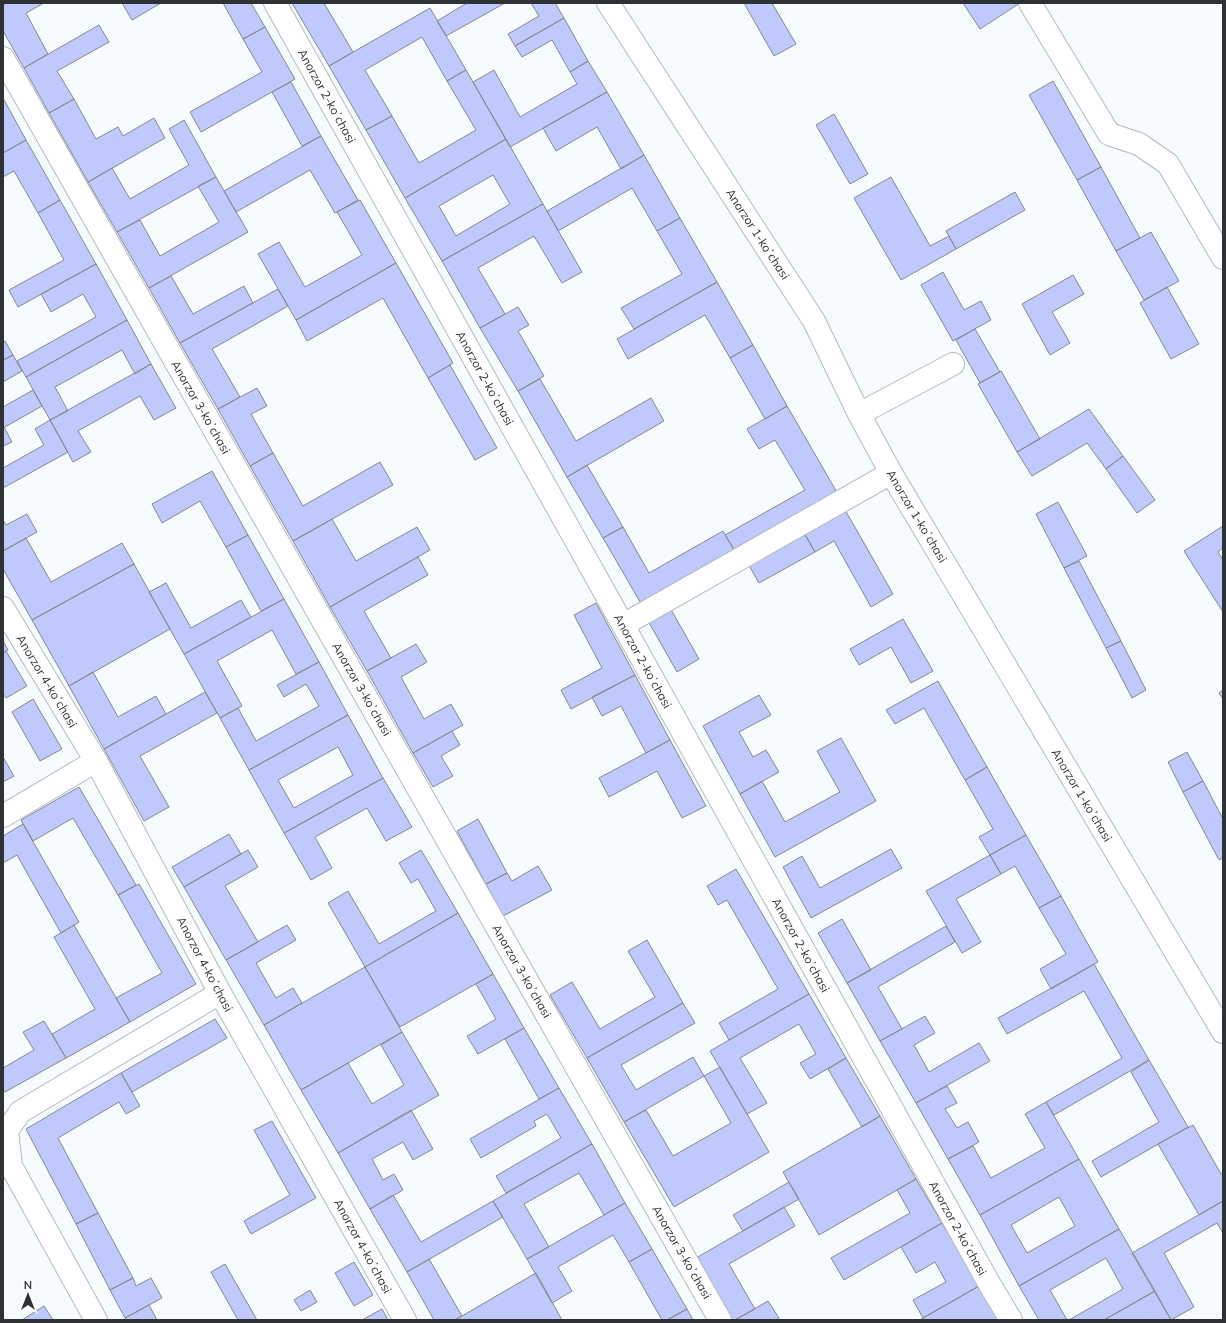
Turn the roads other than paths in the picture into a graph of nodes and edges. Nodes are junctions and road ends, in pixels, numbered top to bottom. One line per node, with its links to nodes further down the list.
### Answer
1 (275, 3): 10 (street, Аnorzor 2-koʼchasi)
2 (608, 3): 7 (street, Аnorzor 1-koʼchasi)
3 (1030, 3): 5 (street)
4 (3, 58): 17 (street, Аnorzor 3-koʼchasi)
5 (1223, 258)
6 (953, 364): 7 (street)
7 (859, 414): 8 (street, Аnorzor 1-koʼchasi)
8 (891, 473): 10 (street); 14 (street, Аnorzor 1-koʼchasi)
9 (3, 608): 11 (street, Аnorzor 4-koʼchasi)
10 (623, 625): 18 (street, Аnorzor 2-koʼchasi)
11 (96, 761): 12 (street); 13 (street, Аnorzor 4-koʼchasi)
12 (3, 816)
13 (220, 993): 15 (street); 16 (street, Аnorzor 4-koʼchasi)
14 (1223, 1032)
15 (96, 1320)
16 (405, 1320)
17 (720, 1320)
18 (1011, 1320)

